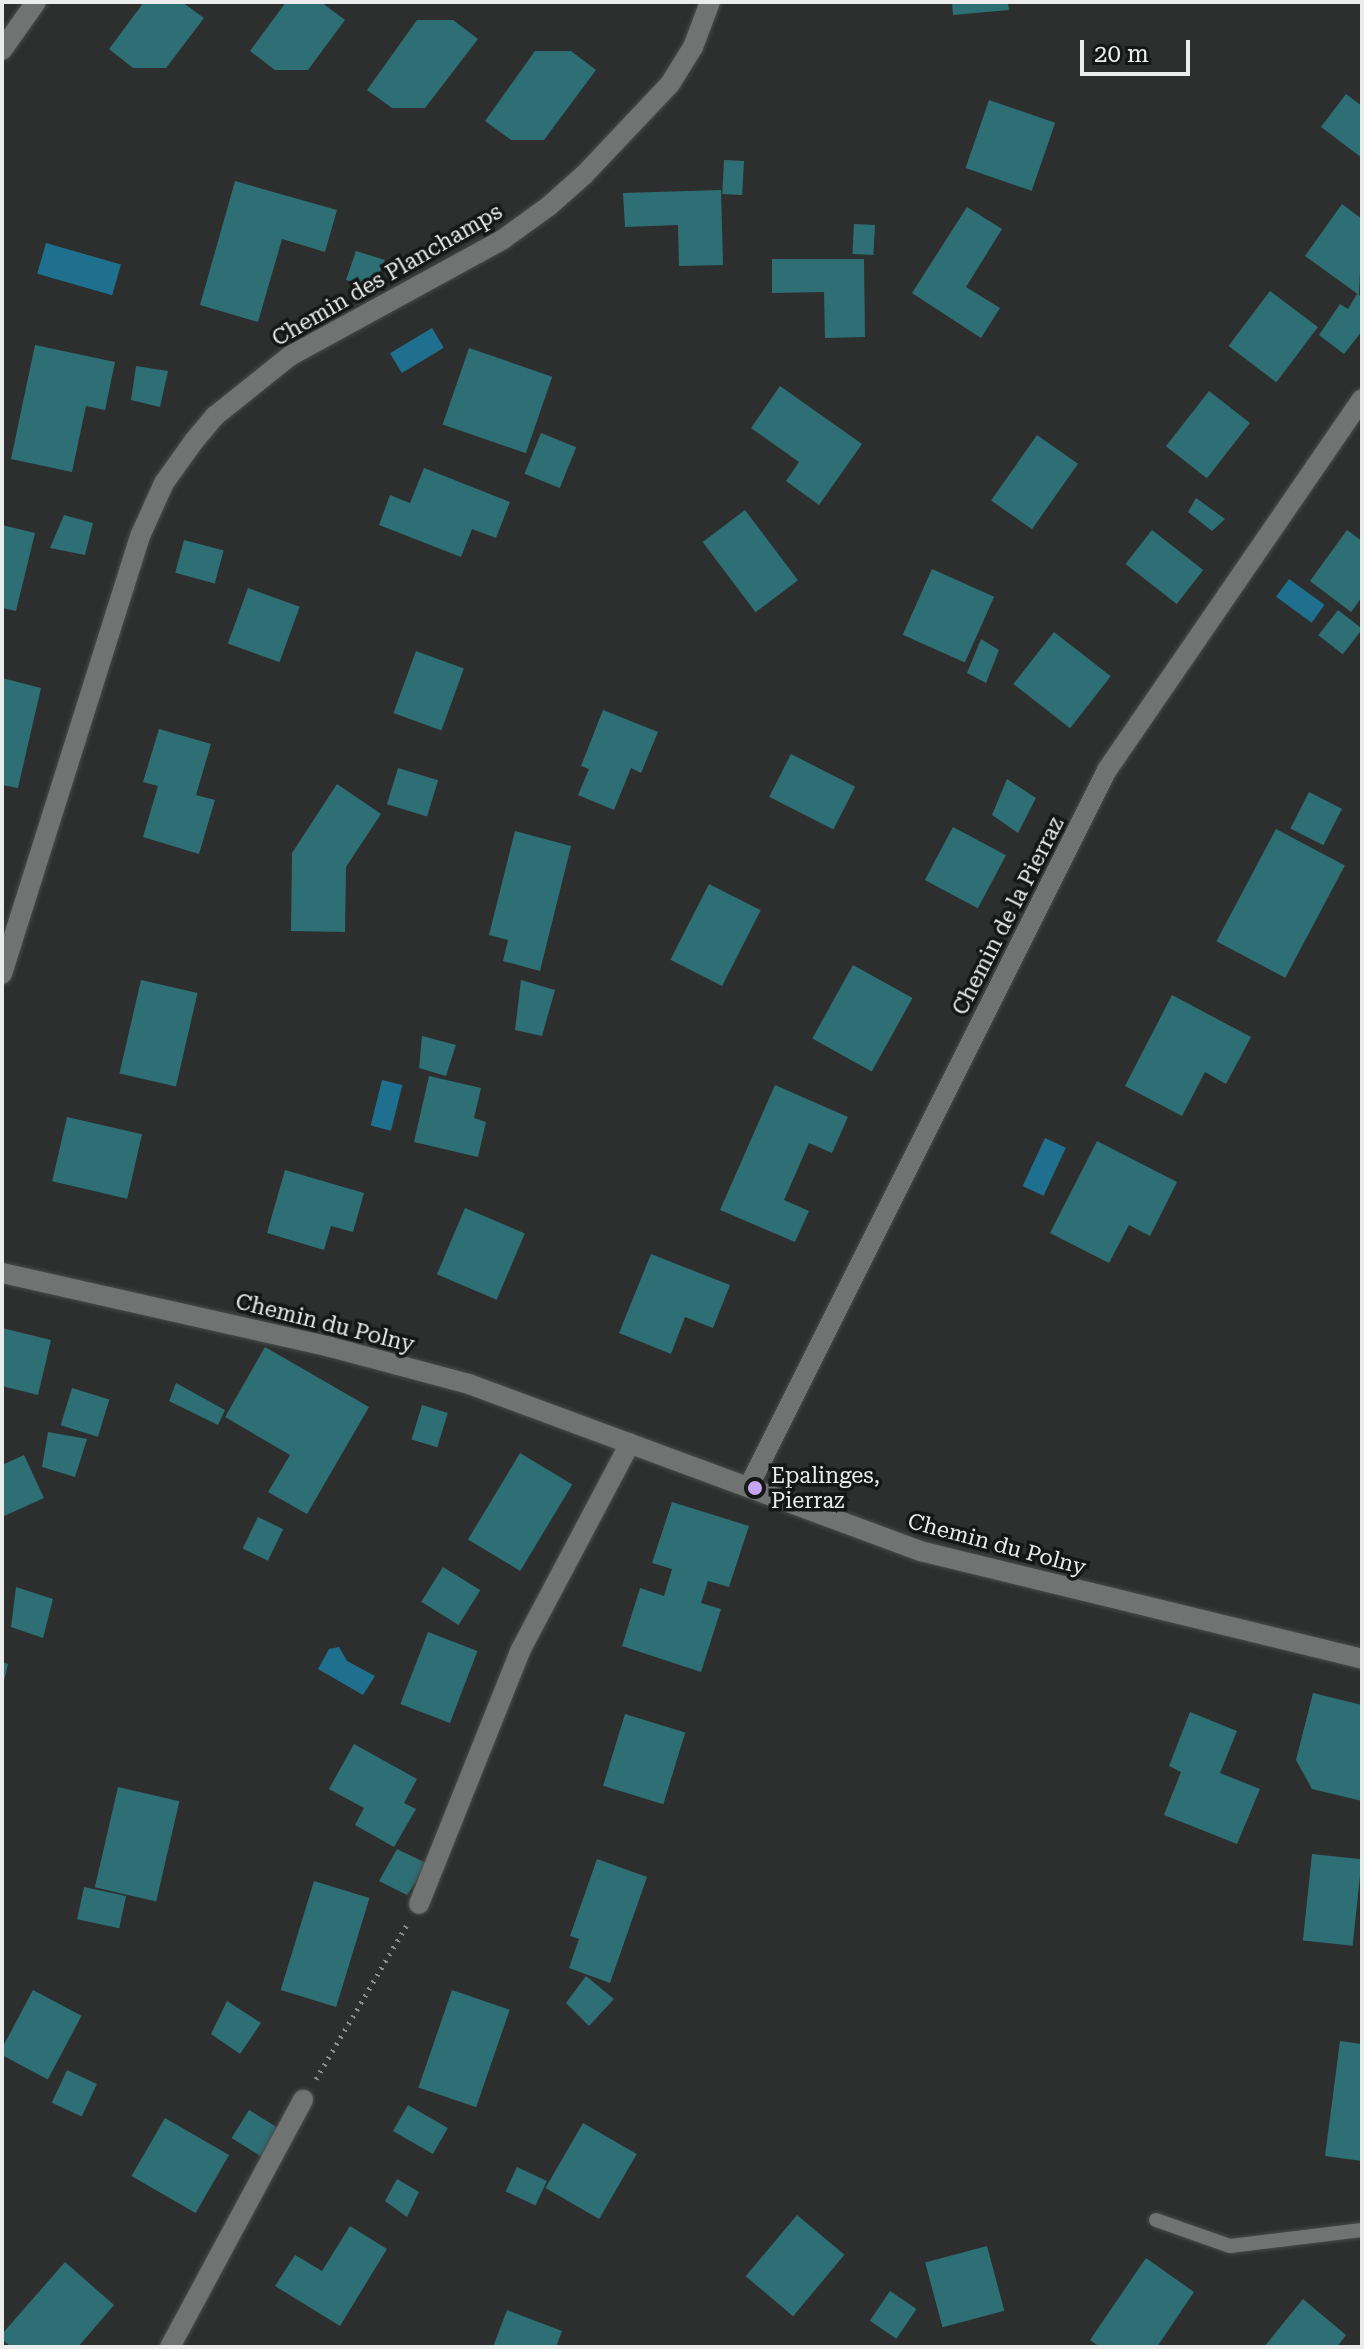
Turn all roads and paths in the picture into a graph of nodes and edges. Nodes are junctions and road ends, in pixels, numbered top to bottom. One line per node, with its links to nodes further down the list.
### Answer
1 (36, 2): 3 (street)
2 (710, 2): 5 (street, Chemin des Planchamps)
3 (2, 50)
4 (1362, 399): 8 (street, Chemin de la Pierraz)
5 (2, 974)
6 (2, 1273): 7 (street, Chemin du Polny)
7 (630, 1443): 8 (street, Chemin du Polny); 10 (street)
8 (749, 1486): 9 (street, Chemin du Polny)
9 (1362, 1659)
10 (419, 1904): 11 (path)
11 (303, 2100): 14 (street)
12 (1156, 2220): 13 (lane)
13 (1362, 2230)
14 (170, 2347)

